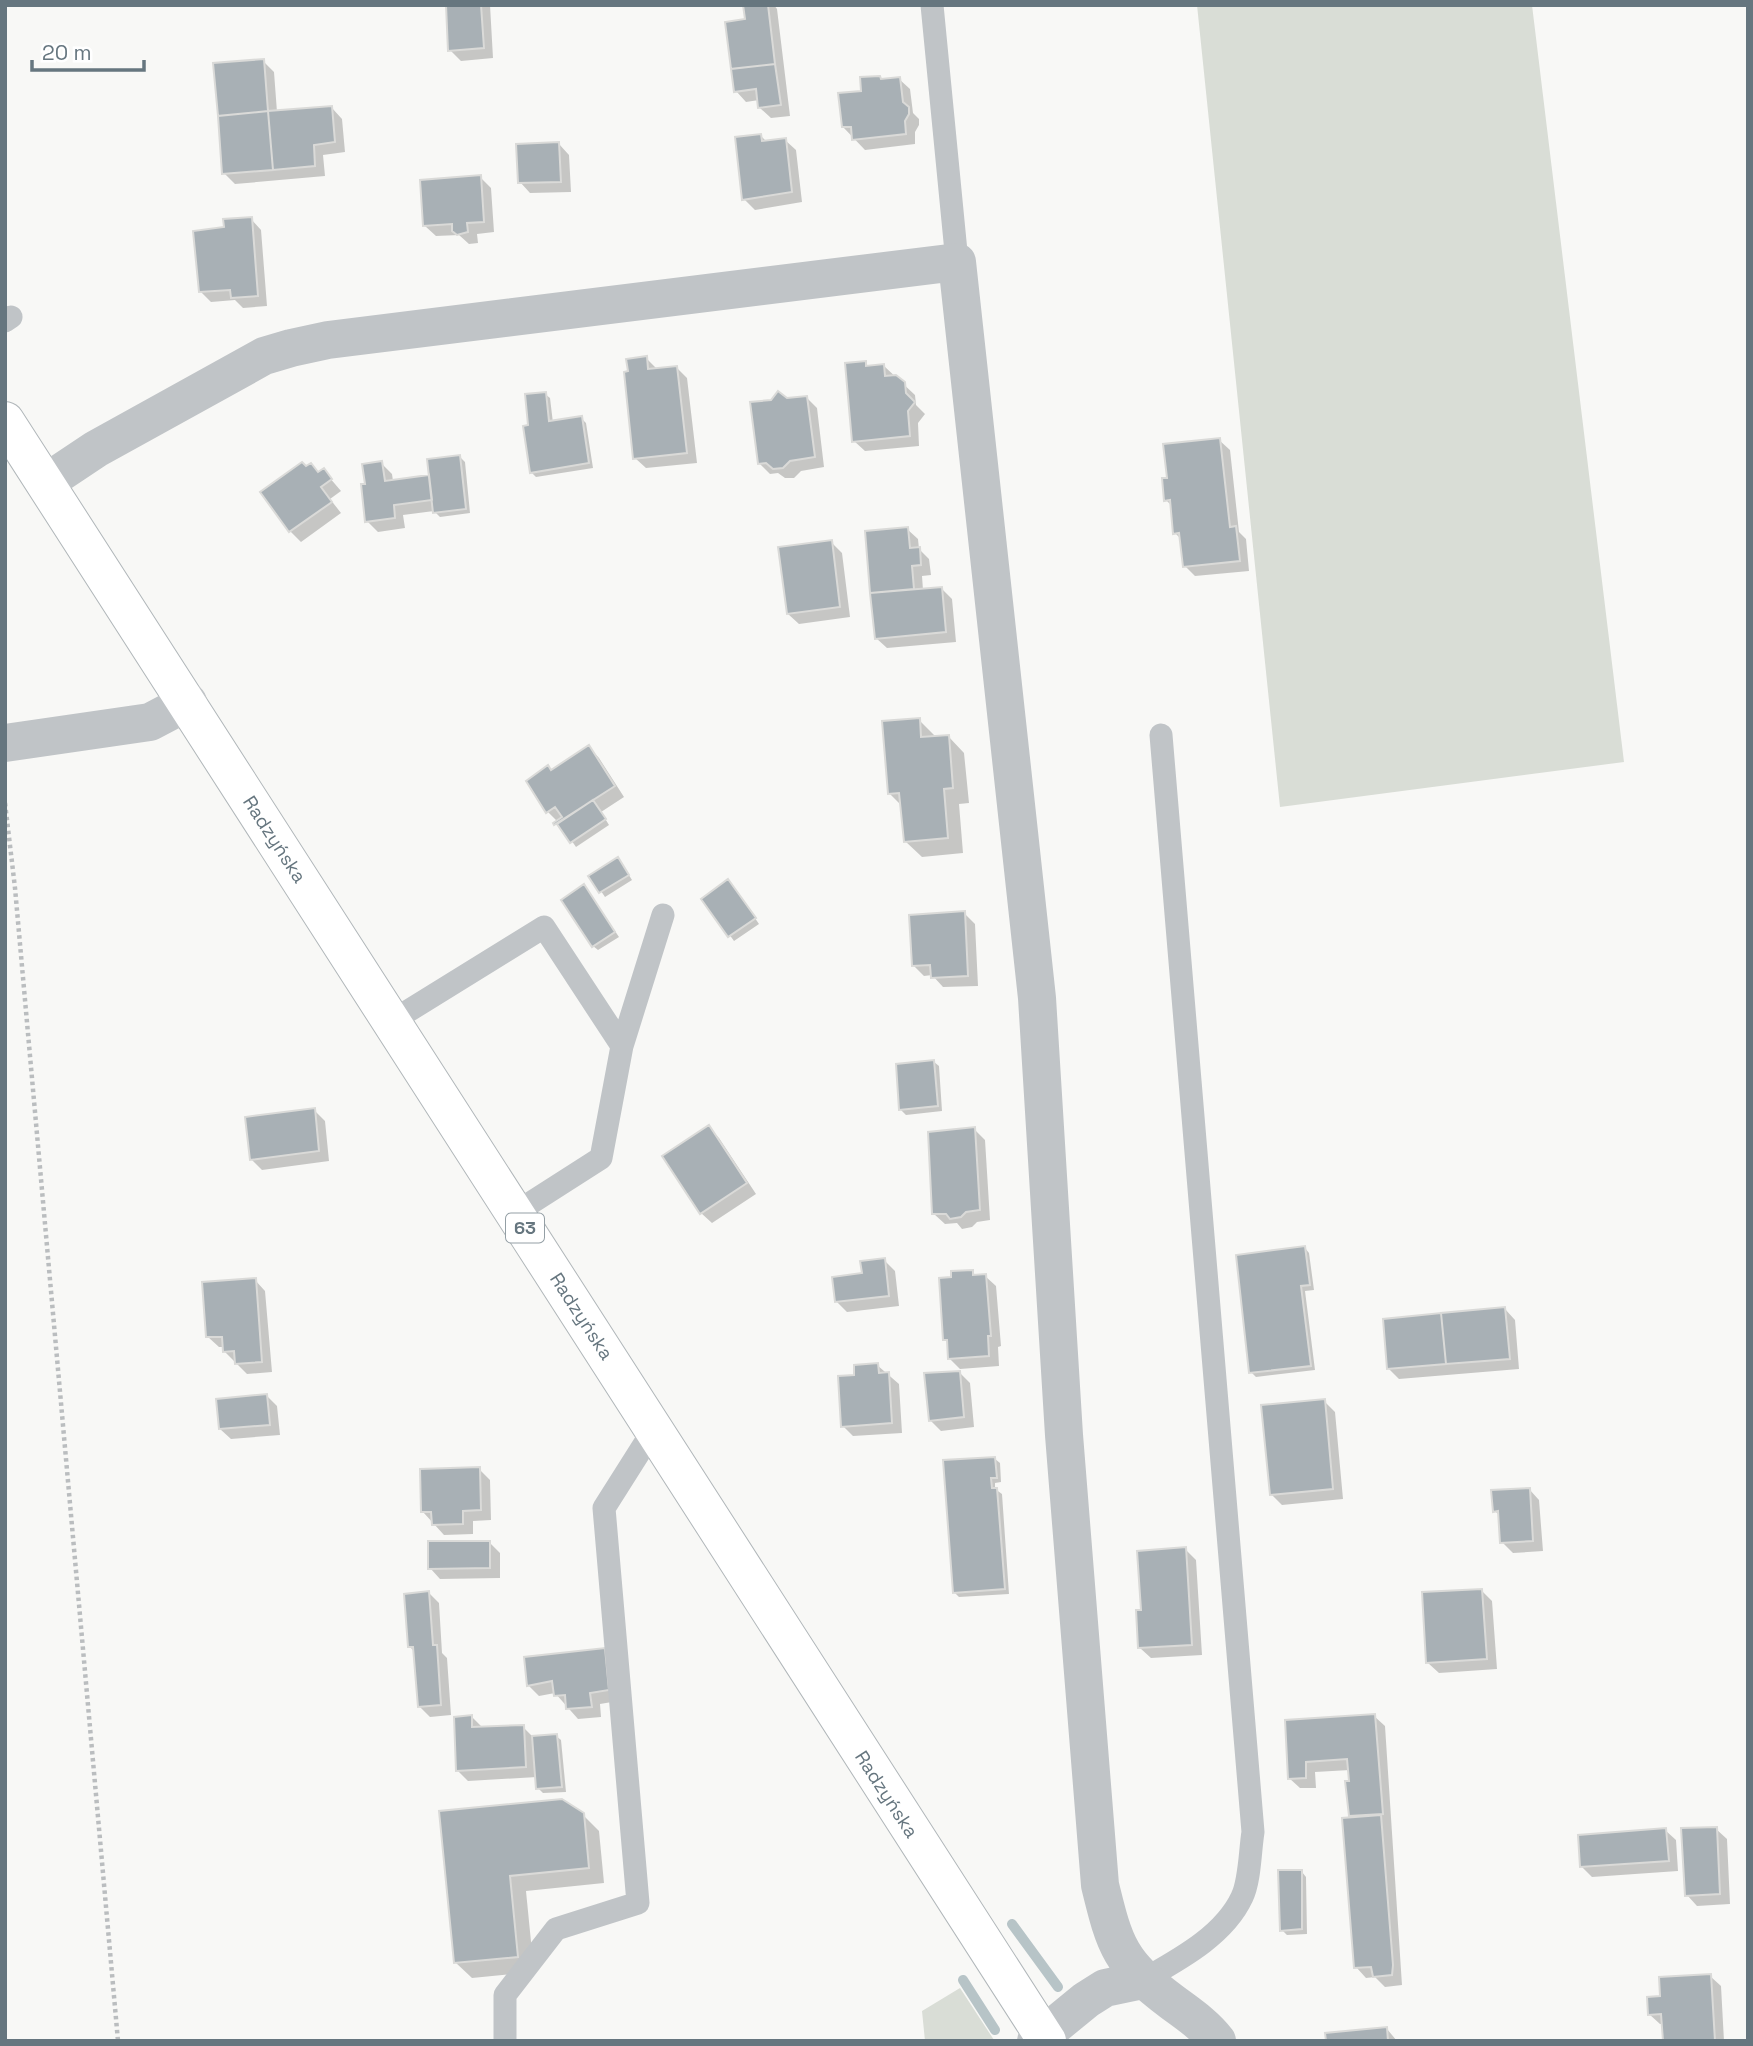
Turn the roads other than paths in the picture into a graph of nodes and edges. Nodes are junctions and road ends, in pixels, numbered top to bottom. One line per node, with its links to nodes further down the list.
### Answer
1 (932, 5): 2 (lane)
2 (957, 262): 4 (street); 13 (street)
3 (5, 421): 4 (main road, Radzyńska / 63)
4 (45, 483): 5 (main road, Radzyńska / 63)
5 (188, 702): 7 (street); 9 (main road, Radzyńska / 63)
6 (1161, 735): 13 (lane)
7 (5, 743)
8 (663, 915): 10 (lane)
9 (392, 1021): 10 (lane); 11 (main road, Radzyńska / 63)
10 (622, 1046): 11 (lane)
11 (515, 1213): 12 (main road, Radzyńska / 63)
12 (654, 1429): 14 (main road, Radzyńska / 63); 15 (lane)
13 (1143, 1980): 14 (street); 16 (street)
14 (1042, 2039)
15 (505, 2041)
16 (1217, 2041)

